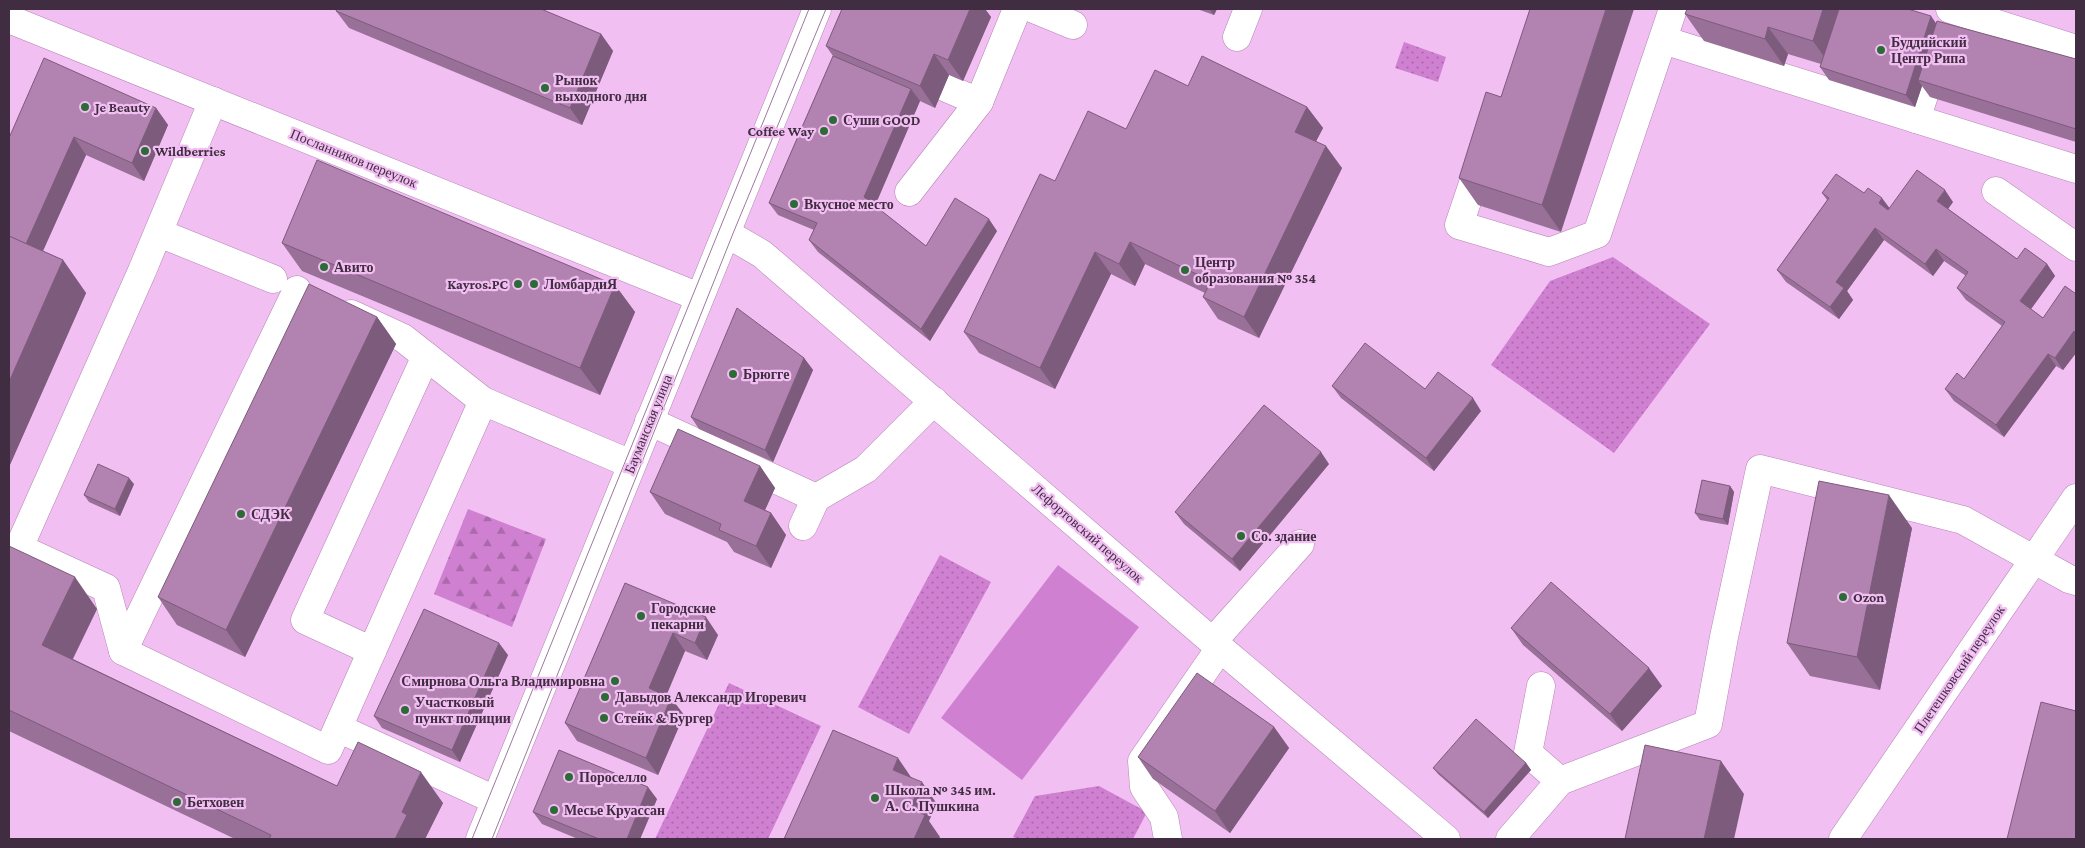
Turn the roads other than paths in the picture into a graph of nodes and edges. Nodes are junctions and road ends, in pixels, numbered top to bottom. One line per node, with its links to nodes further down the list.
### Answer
1 (1017, 9): 14 (street)
2 (1034, 9): 7 (street)
3 (1248, 9): 9 (street)
4 (1673, 9): 10 (street)
5 (1952, 9): 11 (street); 15 (street)
6 (9, 18): 13 (street, Посланников переулок)
7 (1073, 25)
8 (819, 26): 21 (street, Бауманская улица)
9 (1237, 37)
10 (1663, 40): 15 (street); 16 (street)
11 (2076, 49)
12 (944, 87): 14 (street)
13 (213, 101): 20 (street); 24 (street, Посланников переулок)
14 (979, 102): 19 (street)
15 (1916, 119): 17 (street)
16 (1490, 132)
17 (2076, 169)
18 (1996, 191): 22 (street)
19 (909, 192)
20 (159, 232): 23 (street); 34 (street)
21 (726, 233): 24 (street, Бауманская улица); 27 (street, Лефортовский переулок)
22 (2076, 247)
23 (287, 285): 25 (street); 38 (street)
24 (700, 297): 28 (street, Бауманская улица)
25 (426, 356): 26 (street); 39 (street)
26 (483, 401): 29 (street); 39 (street)
27 (934, 401): 30 (street); 37 (street, Лефортовский переулок)
28 (649, 421): 29 (street, Бауманская улица); 30 (street)
29 (631, 464): 43 (street, Бауманская улица)
30 (816, 498): 32 (street)
31 (2076, 498): 35 (street, Плетешковский переулок)
32 (802, 526)
33 (1300, 544): 37 (street)
34 (14, 559): 38 (street)
35 (2034, 559): 36 (street); 42 (street); 48 (street, Плетешковский переулок)
36 (2076, 581)
37 (1217, 644): 45 (street); 46 (street, Лефортовский переулок)
38 (122, 651): 41 (street)
39 (372, 651): 41 (street)
40 (1541, 686): 42 (street)
41 (338, 728): 43 (street)
42 (1560, 780): 47 (street)
43 (495, 800): 44 (street, Бауманская улица)
44 (480, 839)
45 (1168, 839)
46 (1446, 839)
47 (1510, 839)
48 (1842, 839)

